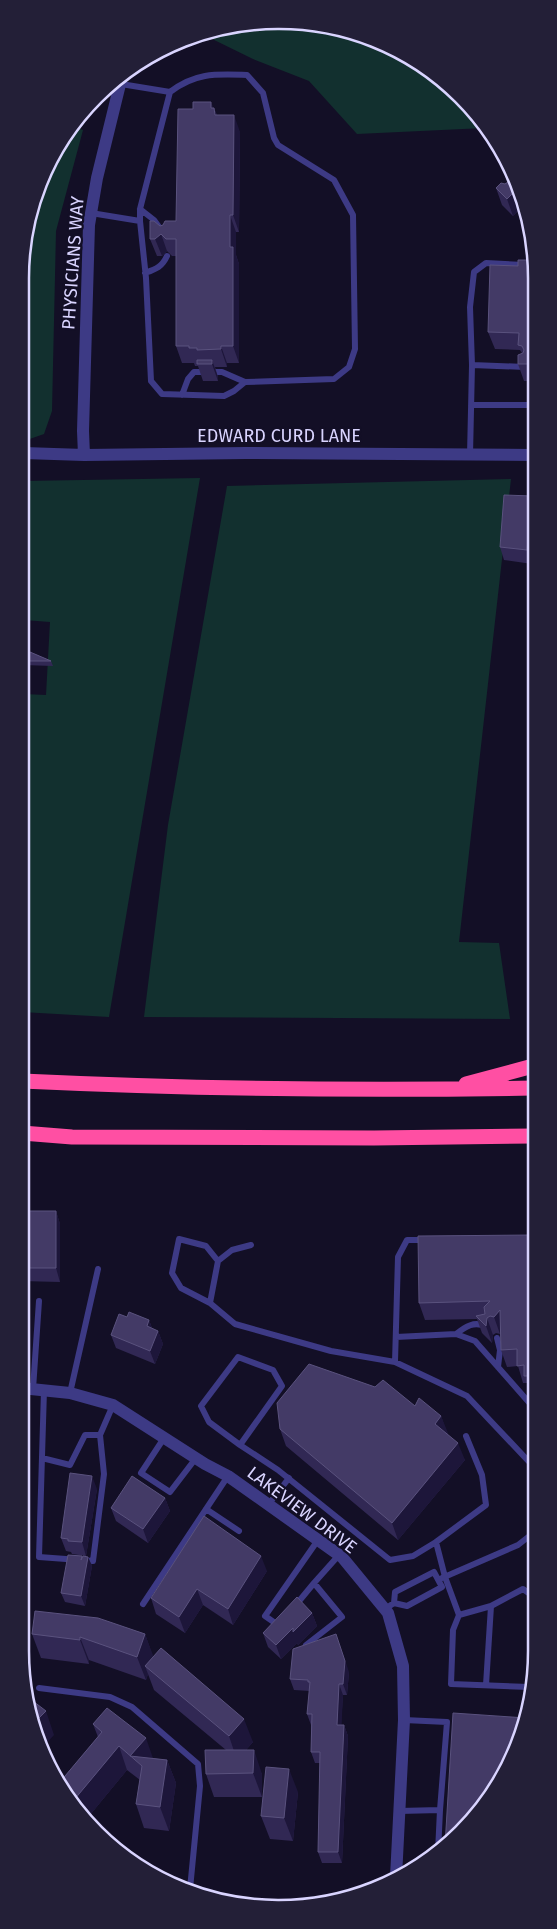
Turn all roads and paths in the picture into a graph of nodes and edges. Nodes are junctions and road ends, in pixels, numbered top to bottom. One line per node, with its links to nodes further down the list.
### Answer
1 (125, 81): 3 (lane)
2 (120, 86): 5 (street, PHYSICIANS WAY)
3 (170, 92): 4 (lane); 13 (lane)
4 (140, 209): 6 (lane); 7 (lane)
5 (91, 213): 6 (lane); 18 (street, PHYSICIANS WAY)
6 (140, 221): 10 (lane)
7 (166, 238)
8 (167, 256): 10 (lane)
9 (528, 265): 11 (lane)
10 (145, 274): 14 (lane)
11 (472, 365): 12 (lane); 15 (lane)
12 (525, 367)
13 (244, 382): 14 (lane); 14 (lane)
14 (182, 395)
15 (471, 405): 16 (lane); 19 (lane)
16 (528, 405)
17 (29, 453): 18 (street, EDWARD CURD LANE)
18 (84, 455): 19 (street, EDWARD CURD LANE)
19 (470, 455): 20 (street, EDWARD CURD LANE)
20 (528, 455)
21 (528, 1067): 24 (highway)
22 (29, 1081): 24 (highway)
23 (528, 1088): 24 (highway)
24 (443, 1090)
25 (29, 1133): 26 (highway)
26 (528, 1137)
27 (436, 1239): 35 (lane)
28 (251, 1245): 29 (lane)
29 (218, 1261): 32 (lane); 32 (lane)
30 (98, 1269): 40 (lane)
31 (40, 1301): 39 (lane)
32 (210, 1303): 37 (lane)
33 (487, 1328): 34 (lane)
34 (456, 1334): 35 (lane); 38 (lane)
35 (396, 1337): 37 (lane)
36 (497, 1338): 38 (lane)
37 (395, 1362): 49 (lane)
38 (498, 1367): 41 (lane)
39 (33, 1389): 40 (street, LAKEVIEW DRIVE); 47 (lane)
40 (70, 1393): 42 (street, LAKEVIEW DRIVE)
41 (528, 1401)
42 (113, 1405): 43 (lane); 45 (street, LAKEVIEW DRIVE)
43 (100, 1435): 47 (lane); 47 (lane)
44 (466, 1436): 57 (lane)
45 (164, 1438): 48 (street, LAKEVIEW DRIVE); 48 (lane)
46 (240, 1445): 46 (lane); 51 (lane)
47 (42, 1458)
48 (196, 1458): 50 (street, LAKEVIEW DRIVE)
49 (528, 1462)
50 (228, 1476): 52 (street, LAKEVIEW DRIVE); 53 (lane)
51 (288, 1478): 52 (lane); 57 (lane)
52 (268, 1505): 56 (street, LAKEVIEW DRIVE)
53 (206, 1509): 54 (lane); 62 (lane)
54 (240, 1531)
55 (528, 1537): 59 (lane)
56 (318, 1540): 58 (street, LAKEVIEW DRIVE); 67 (lane)
57 (436, 1542): 59 (lane)
58 (339, 1555): 60 (lane); 63 (street, LAKEVIEW DRIVE)
59 (442, 1578): 63 (lane); 63 (lane); 66 (lane)
60 (314, 1583): 65 (lane); 68 (lane)
61 (528, 1593): 64 (lane)
62 (143, 1604)
63 (389, 1606): 72 (street, LAKEVIEW DRIVE)
64 (491, 1606): 66 (lane); 69 (lane)
65 (290, 1611)
66 (459, 1615): 69 (lane)
67 (284, 1618)
68 (306, 1645)
69 (486, 1685): 70 (lane)
70 (525, 1687)
71 (40, 1688): 77 (lane)
72 (404, 1720): 73 (lane); 74 (street, LAKEVIEW DRIVE)
73 (440, 1810): 74 (lane); 75 (lane)
74 (400, 1811): 76 (street, LAKEVIEW DRIVE)
75 (438, 1842)
76 (396, 1870)
77 (190, 1884)

